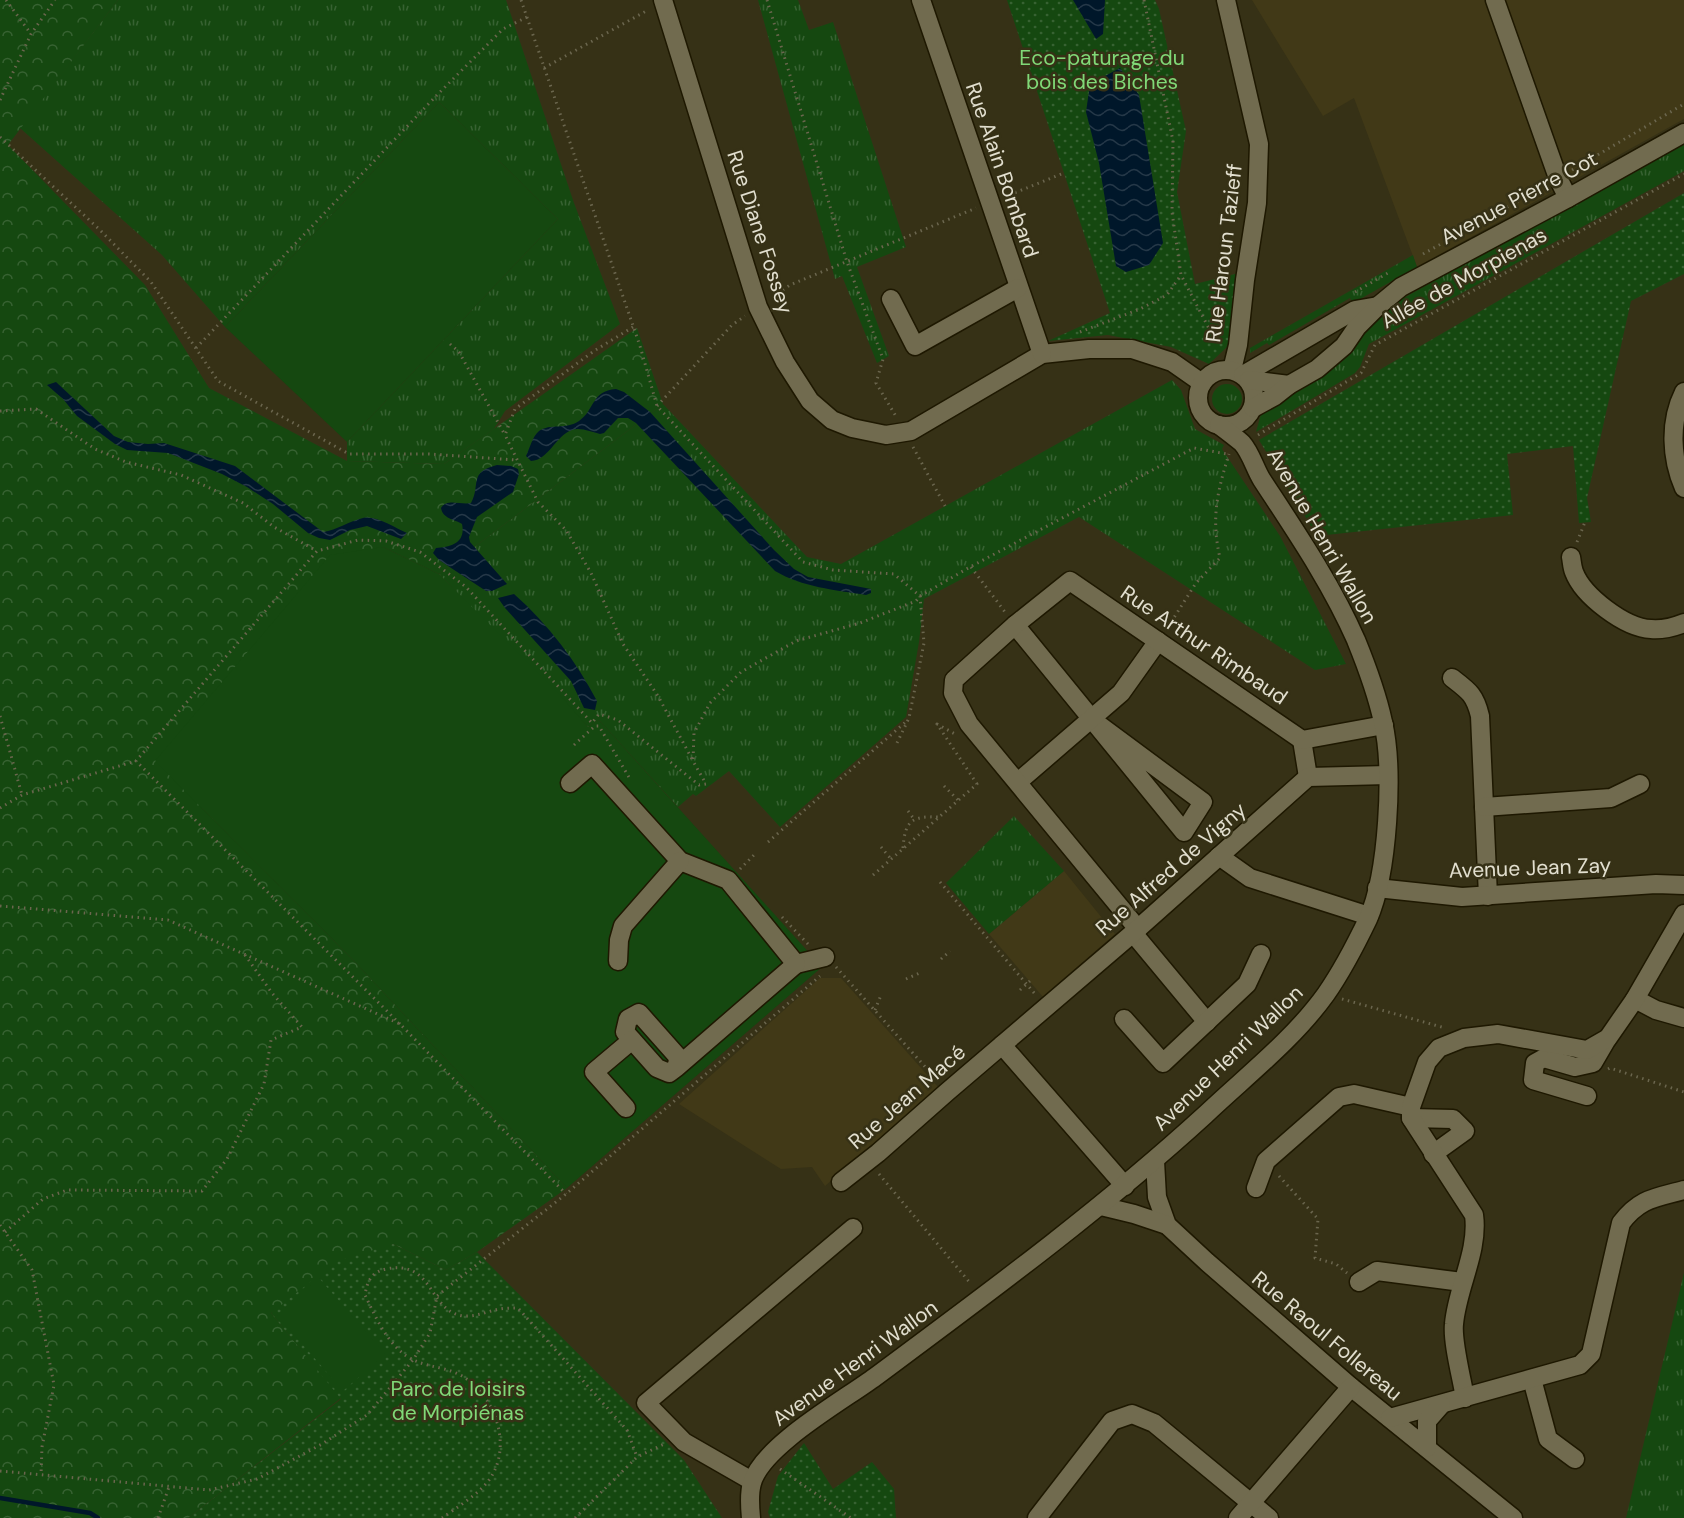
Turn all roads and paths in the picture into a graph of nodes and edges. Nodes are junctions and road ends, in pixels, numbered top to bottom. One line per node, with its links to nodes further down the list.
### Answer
1 (6, 0): 11 (path)
2 (55, 0): 11 (path)
3 (521, 0): 10 (path)
4 (767, 0): 23 (path)
5 (921, 0): 21 (street, Rue Alain Bombard)
6 (1144, 0): 25 (path)
7 (1226, 0): 34 (street, Rue Haroun Tazieff)
8 (1495, 0): 19 (street)
9 (663, 1): 12 (path); 30 (street, Rue Diane Fossey)
10 (527, 17): 12 (path); 35 (path)
11 (31, 34): 13 (path)
12 (544, 68): 31 (path)
13 (0, 100)
14 (1684, 104): 19 (path)
15 (1684, 133): 20 (street, Avenue Pierre Cot)
16 (0, 137): 35 (path)
17 (1064, 172): 21 (path)
18 (1684, 174): 47 (path, Allée de Morpienas)
19 (1558, 178): 20 (street); 22 (path)
20 (1568, 198): 29 (street, Avenue Pierre Cot)
21 (990, 202): 23 (path); 26 (street, Rue Alain Bombard)
22 (1414, 259)
23 (847, 262): 30 (path); 45 (path)
24 (1393, 271): 27 (path)
25 (1181, 275): 32 (path); 34 (path)
26 (1018, 288): 28 (street); 36 (street, Rue Alain Bombard)
27 (1352, 294)
28 (891, 299)
29 (1378, 306): 37 (street, Avenue Pierre Cot); 39 (street, Avenue Pierre Cot)
30 (758, 307): 41 (path); 45 (street, Rue Diane Fossey)
31 (634, 327): 41 (path); 46 (path)
32 (1071, 336)
33 (450, 344): 46 (path)
34 (1238, 345): 37 (street, Rue Haroun Tazieff)
35 (195, 349): 48 (path)
36 (1042, 354): 38 (street, Rue Diane Fossey); 45 (street, Rue Diane Fossey)
37 (1241, 375): 38 (street); 39 (street); 43 (street)
38 (1202, 383): 44 (street)
39 (1289, 385): 43 (street, Avenue Pierre Cot)
40 (1684, 392): 49 (street)
41 (657, 406): 55 (path)
42 (0, 411): 52 (path)
43 (1250, 412): 44 (street); 47 (street, Avenue Henri Wallon)
44 (1219, 425): 47 (street, Avenue Henri Wallon)
45 (904, 431): 50 (path)
46 (504, 435): 48 (path)
47 (1237, 450): 54 (path); 58 (path); 63 (street, Avenue Henri Wallon)
48 (516, 460): 69 (path)
49 (1684, 488)
50 (945, 506)
51 (1585, 522): 53 (path)
52 (316, 551): 68 (path); 69 (path)
53 (1571, 557): 56 (street)
54 (970, 567): 55 (path); 57 (path)
55 (920, 596): 61 (path); 69 (path)
56 (1684, 623)
57 (1015, 625): 58 (street, Rue Arthur Rimbaud); 62 (street); 72 (street)
58 (1158, 641): 62 (street); 65 (street, Rue Arthur Rimbaud)
59 (1452, 678): 79 (street)
60 (0, 716): 77 (path)
61 (909, 718): 67 (path); 84 (path)
62 (1091, 719): 62 (street); 72 (street)
63 (1384, 725): 65 (street); 70 (street, Avenue Henri Wallon)
64 (958, 736): 78 (path)
65 (1302, 740): 71 (street)
66 (574, 745): 75 (path)
67 (895, 747)
68 (136, 760): 77 (path); 123 (path)
69 (693, 760)
70 (1388, 775): 71 (street); 95 (street, Avenue Henri Wallon)
71 (1308, 777): 88 (street, Rue Alfred de Vigny)
72 (1018, 782): 102 (street)
73 (570, 783): 90 (street)
74 (1640, 784): 79 (street)
75 (634, 786)
76 (944, 786): 78 (path)
77 (22, 795): 80 (path)
78 (958, 800): 82 (path)
79 (1484, 807): 96 (street)
80 (0, 808)
81 (908, 811): 83 (path)
82 (939, 817): 83 (path); 86 (path)
83 (914, 819): 86 (path)
84 (768, 842)
85 (881, 847): 89 (path)
86 (903, 849): 89 (path)
87 (755, 854): 92 (path)
88 (1219, 856): 100 (street); 102 (street, Rue Alfred de Vigny)
89 (891, 860): 91 (path)
90 (680, 861): 109 (street); 110 (street)
91 (873, 875)
92 (746, 876)
93 (940, 882): 101 (path)
94 (1684, 885): 96 (street, Avenue Jean Zay)
95 (1377, 888): 96 (street, Avenue Jean Zay); 100 (street, Avenue Henri Wallon)
96 (1488, 896)
97 (0, 906): 105 (path)
98 (1684, 914): 117 (street)
99 (781, 916): 107 (path)
100 (1369, 916): 115 (street, Avenue Henri Wallon)
101 (979, 927): 103 (path); 113 (path)
102 (1135, 931): 118 (street, Rue Alfred de Vigny); 122 (street)
103 (974, 932)
104 (950, 951): 108 (path)
105 (244, 954): 123 (path); 148 (path)
106 (1261, 954): 122 (street)
107 (825, 957): 110 (street); 119 (path); 143 (path)
108 (941, 958)
109 (618, 961)
110 (796, 964): 128 (street)
111 (922, 972): 112 (path)
112 (906, 979)
113 (1028, 982): 114 (path); 118 (path)
114 (1020, 990)
115 (1325, 994): 124 (path); 137 (street, Avenue Henri Wallon)
116 (881, 995): 119 (path)
117 (1635, 999): 120 (street); 125 (street)
118 (1046, 1007): 127 (street, Rue Alfred de Vigny)
119 (875, 1010): 130 (path)
120 (1684, 1018)
121 (1124, 1019): 122 (street)
122 (1207, 1022)
123 (400, 1024): 143 (path)
124 (1464, 1038): 125 (street); 134 (street)
125 (1608, 1038): 132 (street)
126 (632, 1040): 128 (street); 128 (street); 133 (street)
127 (1002, 1045): 130 (street, Rue Jean Macé); 140 (street)
128 (677, 1067)
129 (1605, 1072): 131 (path)
130 (947, 1092): 136 (street, Rue Jean Macé)
131 (1684, 1092)
132 (1587, 1096)
133 (626, 1108)
134 (1411, 1112): 135 (street); 135 (street); 138 (street)
135 (1432, 1154): 150 (street)
136 (868, 1161): 139 (street, Rue Jean Macé); 152 (path)
137 (1155, 1161): 140 (street, Avenue Henri Wallon); 146 (street, Rue Raoul Follereau)
138 (1266, 1161): 141 (street); 149 (path)
139 (841, 1182)
140 (1125, 1186): 144 (street, Avenue Henri Wallon)
141 (1256, 1188)
142 (1684, 1190): 154 (street)
143 (566, 1194): 151 (path)
144 (1101, 1206): 146 (street); 152 (street, Avenue Henri Wallon)
145 (0, 1225): 148 (path)
146 (1167, 1225): 155 (street, Rue Raoul Follereau)
147 (853, 1228): 159 (street)
148 (5, 1232): 165 (path)
149 (1359, 1282): 150 (street)
150 (1462, 1282): 156 (street)
151 (437, 1296): 153 (path); 153 (path); 161 (path)
152 (982, 1297): 163 (street, Avenue Henri Wallon)
153 (413, 1360): 167 (path); 171 (path)
154 (1532, 1379): 156 (street); 162 (street)
155 (1351, 1387): 158 (street, Rue Raoul Follereau); 168 (street)
156 (1465, 1398): 157 (street)
157 (1440, 1405): 158 (street); 160 (street)
158 (1390, 1418): 160 (street, Rue Raoul Follereau)
159 (679, 1436): 161 (path); 166 (street)
160 (1426, 1448): 177 (street, Rue Raoul Follereau)
161 (637, 1457): 172 (path)
162 (1575, 1458)
163 (766, 1460): 166 (street, Avenue Henri Wallon); 173 (path)
164 (0, 1472): 165 (path)
165 (41, 1475): 167 (path)
166 (752, 1481): 169 (street)
167 (169, 1487): 170 (path)
168 (1251, 1502): 174 (street); 175 (street); 176 (street)
169 (750, 1517)
170 (158, 1518)
171 (442, 1518)
172 (575, 1518)
173 (850, 1518)
174 (1037, 1518)
175 (1238, 1518)
176 (1269, 1518)
177 (1513, 1518)

